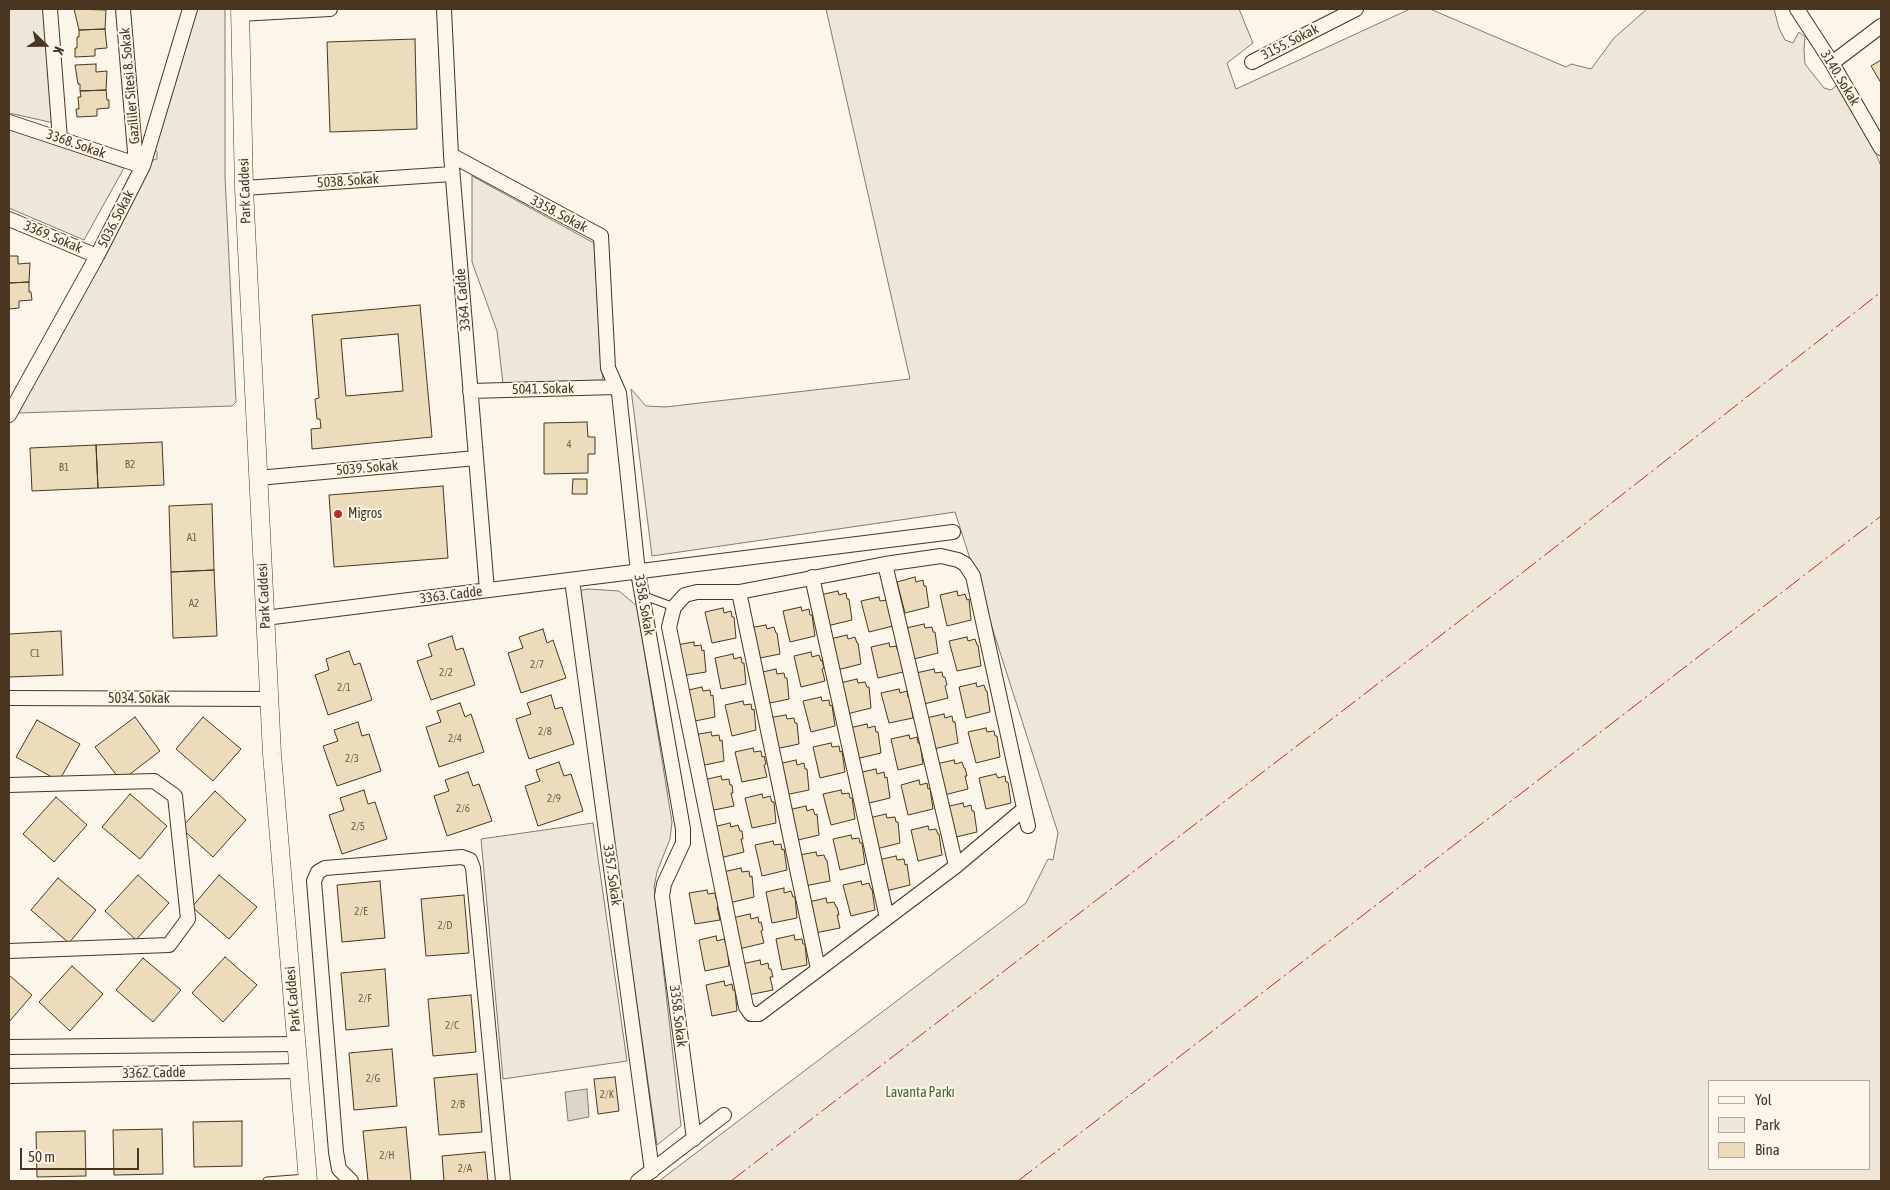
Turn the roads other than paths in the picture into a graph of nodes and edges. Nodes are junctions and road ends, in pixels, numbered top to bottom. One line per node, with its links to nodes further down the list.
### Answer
1 (50, 9): 13 (street)
2 (123, 9): 16 (street, Gazililer Sitesi 8. Sokak)
3 (330, 9): 8 (street)
4 (444, 9): 15 (street, 3364. Cadde)
5 (1356, 9): 10 (street, 3155. Sokak)
6 (1798, 9): 11 (street, 3140. Sokak)
7 (188, 11): 16 (street, 5036. Sokak)
8 (240, 11): 18 (street, Park Caddesi)
9 (1881, 26): 11 (street)
10 (1252, 62)
11 (1832, 64): 14 (street, 3140. Sokak)
12 (9, 122): 13 (street, 3368. Sokak)
13 (60, 139): 16 (street, 3368. Sokak)
14 (1881, 148)
15 (451, 155): 17 (street, 3364. Cadde); 21 (street, 3358. Sokak)
16 (140, 165): 20 (street, 5036. Sokak)
17 (452, 174): 18 (street, 5038. Sokak); 22 (street, 3364. Cadde)
18 (244, 188): 25 (street, Park Caddesi)
19 (9, 219): 20 (street, 3369. Sokak)
20 (97, 256): 23 (street, 5036. Sokak)
21 (616, 387): 22 (street, 5041. Sokak); 28 (street, 3358. Sokak)
22 (470, 391): 24 (street, 3364. Cadde)
23 (9, 415)
24 (476, 458): 25 (street, 5039. Sokak); 31 (street, 3364. Cadde)
25 (258, 478): 35 (street, Park Caddesi)
26 (953, 532): 28 (street, 3363. Cadde)
27 (885, 564): 29 (street); 39 (street); 41 (street)
28 (638, 572): 30 (street, 3363. Cadde); 33 (street, 3358. Sokak)
29 (812, 577): 32 (street); 42 (street)
30 (572, 580): 31 (street, 3363. Cadde); 51 (street, 3357. Sokak)
31 (487, 590): 35 (street, 3363. Cadde)
32 (738, 592): 34 (street); 44 (street)
33 (642, 595): 34 (lane); 50 (street, 3358. Sokak)
34 (674, 607): 44 (street)
35 (265, 618): 37 (street, Park Caddesi)
36 (9, 698): 37 (street, 5034. Sokak)
37 (269, 699): 45 (street, Park Caddesi)
38 (9, 785): 43 (street)
39 (1024, 809): 40 (street); 41 (street)
40 (1028, 826)
41 (956, 866): 42 (street)
42 (887, 918): 44 (street)
43 (9, 951)
44 (818, 969)
45 (297, 1044): 46 (street, 3362. Cadde); 47 (street, Park Caddesi)
46 (9, 1047)
47 (300, 1070): 48 (street, 3362. Cadde); 52 (street, Park Caddesi)
48 (9, 1076)
49 (724, 1114): 50 (street)
50 (694, 1139): 51 (street)
51 (652, 1171): 56 (street)
52 (310, 1180): 53 (lane)
53 (267, 1181)
54 (351, 1181): 55 (street)
55 (503, 1181)
56 (638, 1181)

